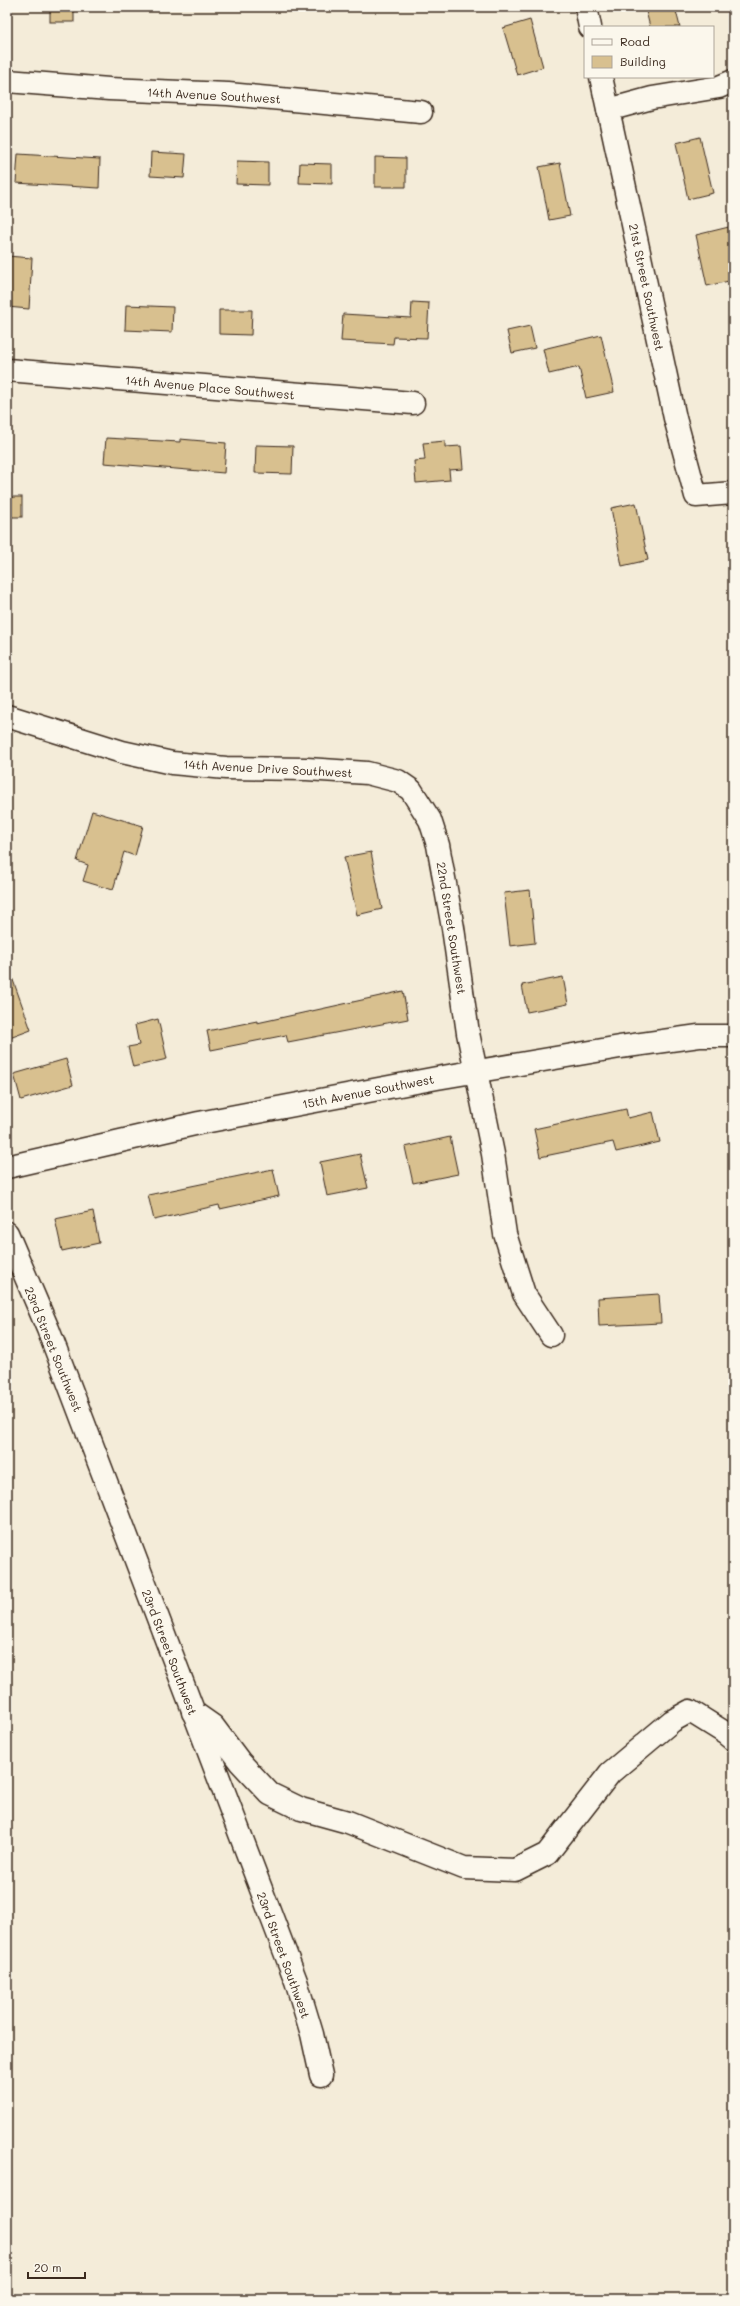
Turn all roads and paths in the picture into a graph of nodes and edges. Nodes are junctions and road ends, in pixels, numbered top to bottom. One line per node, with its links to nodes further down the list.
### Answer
1 (586, 7): 2 (street)
2 (590, 26)
3 (601, 78): 6 (street, 21st Street Southwest)
4 (7, 81): 7 (street, 14th Avenue Southwest)
5 (733, 81): 6 (street)
6 (608, 110): 10 (street, 21st Street Southwest)
7 (421, 112)
8 (7, 370): 9 (street, 14th Avenue Place Southwest)
9 (413, 403)
10 (733, 492)
11 (7, 716): 12 (street, 14th Avenue Drive Southwest)
12 (411, 790): 14 (street, 22nd Street Southwest)
13 (733, 1036): 14 (street, 15th Avenue Southwest)
14 (475, 1072): 15 (street, 15th Avenue Southwest); 17 (street, 22nd Street Southwest)
15 (7, 1167)
16 (7, 1233): 18 (street, 23rd Street Southwest)
17 (551, 1335)
18 (193, 1712): 19 (street); 20 (street, 23rd Street Southwest)
19 (733, 1740)
20 (322, 2075)

